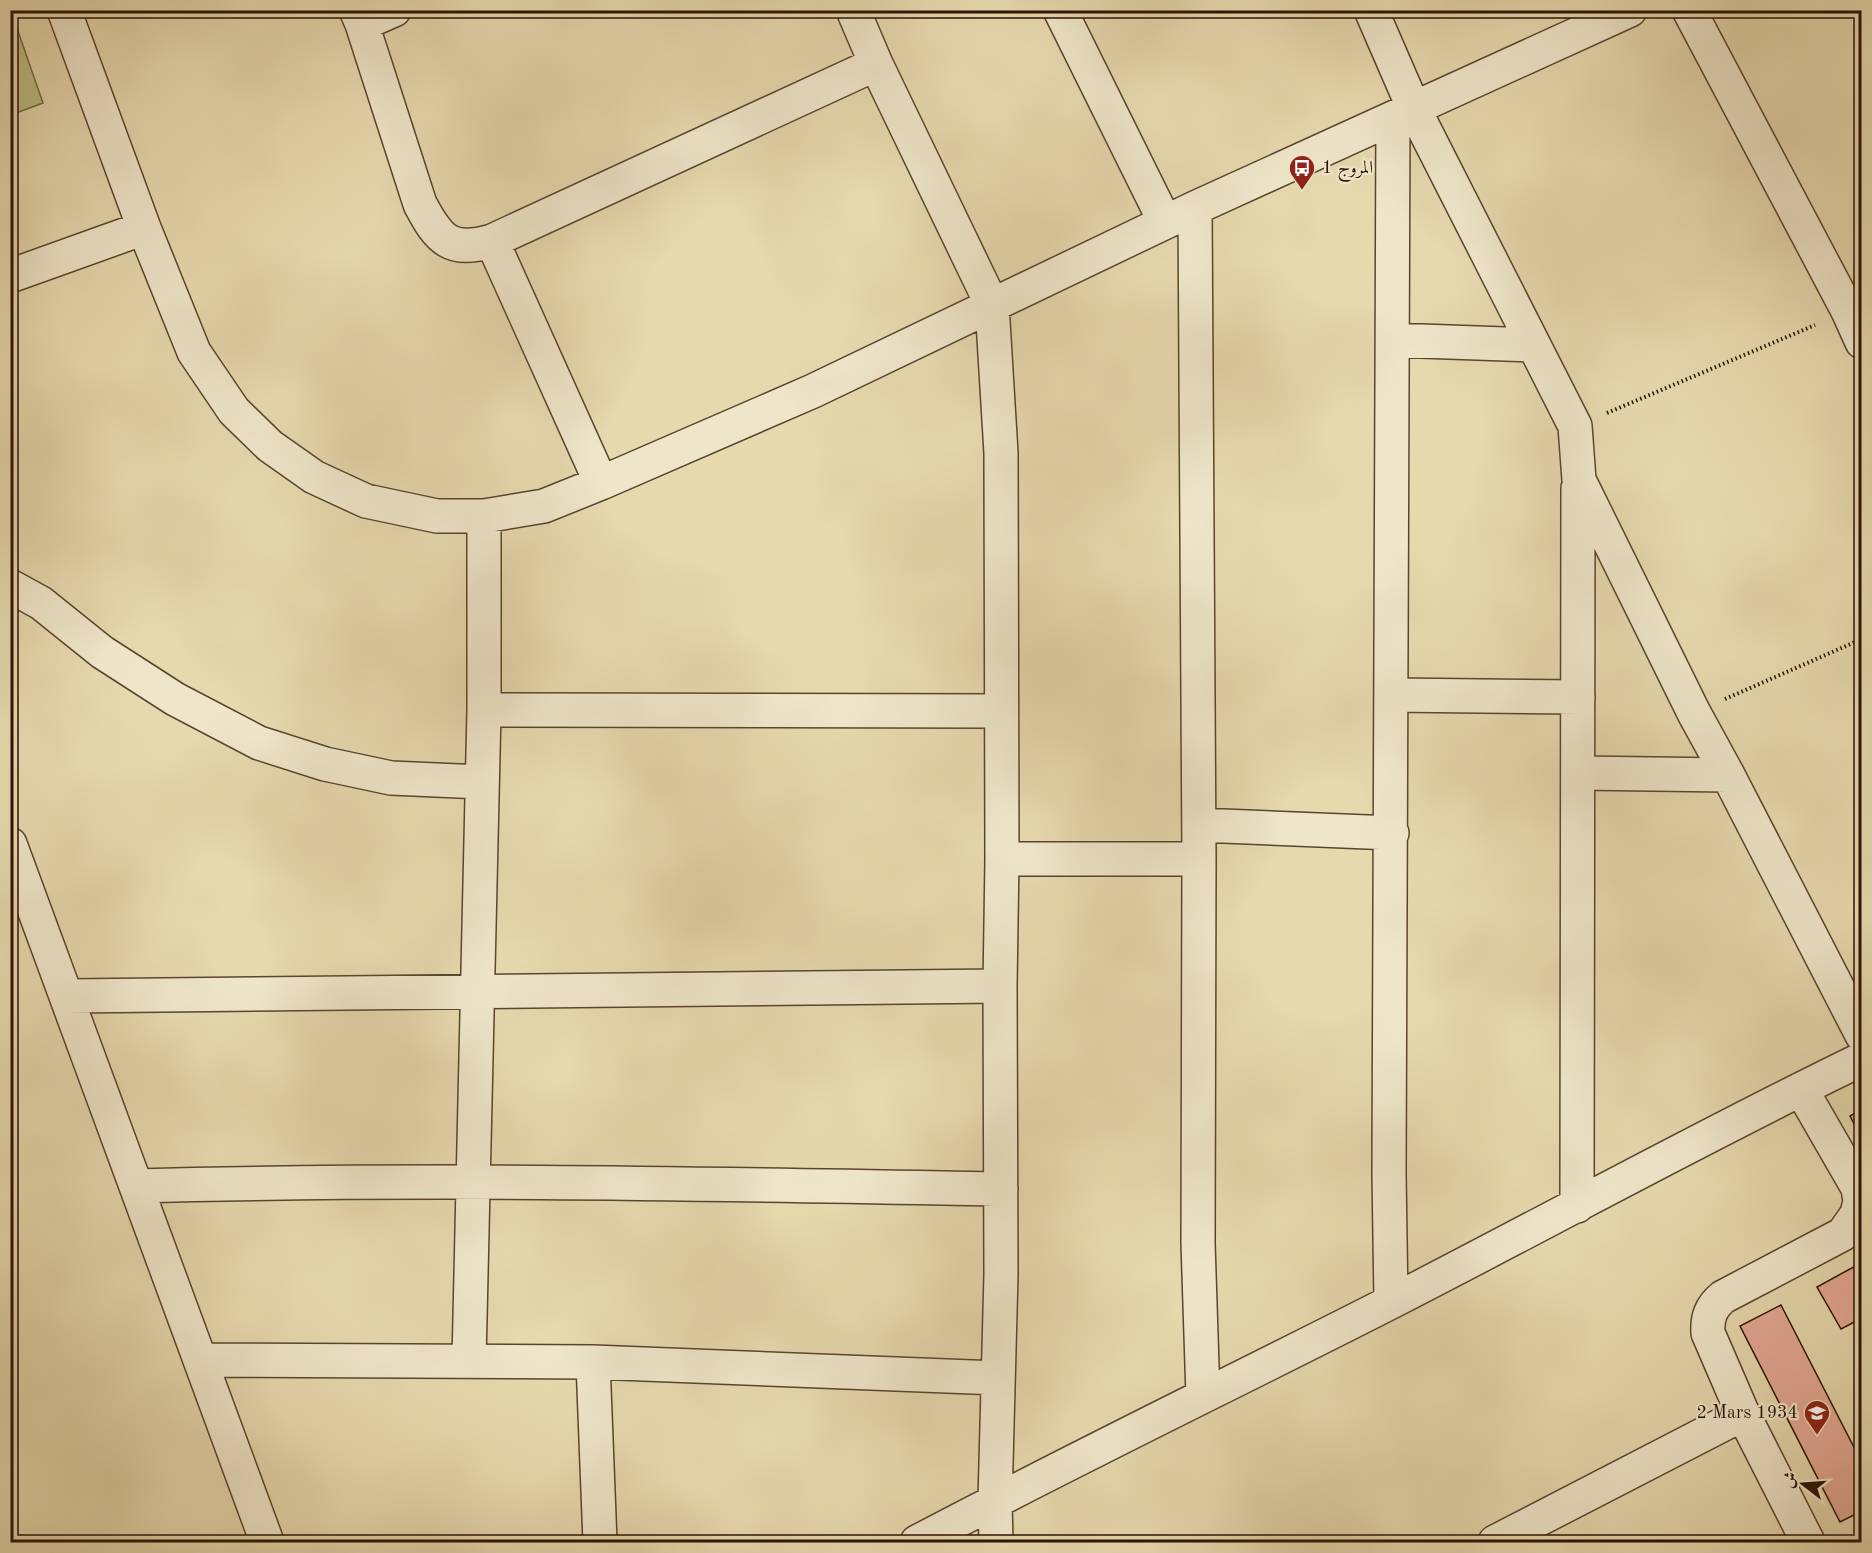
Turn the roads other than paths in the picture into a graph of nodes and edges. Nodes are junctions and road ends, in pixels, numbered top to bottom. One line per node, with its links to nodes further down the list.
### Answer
1 (64, 10): 13 (street)
2 (394, 10): 8 (street)
3 (853, 10): 9 (street)
4 (1060, 10): 12 (street)
5 (1371, 10): 10 (street)
6 (1630, 10): 10 (street)
7 (1689, 10): 18 (street)
8 (359, 17): 14 (street)
9 (876, 64): 14 (street); 16 (street)
10 (1404, 114): 11 (street); 17 (street); 19 (street)
11 (1195, 208): 12 (street); 31 (street)
12 (1165, 222): 16 (street)
13 (144, 228): 15 (street); 22 (street)
14 (492, 241): 21 (street)
15 (10, 276)
16 (992, 304): 21 (street); 27 (street)
17 (1393, 340): 19 (street); 24 (street)
18 (1862, 342)
19 (1533, 345): 20 (street)
20 (1578, 480): 25 (street); 29 (street)
21 (601, 483): 22 (street)
22 (484, 516): 26 (street)
23 (10, 586): 30 (street)
24 (1392, 695): 25 (street); 32 (street)
25 (1578, 697): 28 (street)
26 (484, 710): 27 (street); 30 (street)
27 (1001, 711): 34 (street)
28 (1578, 773): 29 (street); 45 (street)
29 (1728, 775): 39 (street)
30 (482, 782): 37 (street)
31 (1199, 825): 32 (street); 35 (street)
32 (1392, 833): 46 (street)
33 (10, 844): 38 (street)
34 (1002, 859): 35 (street); 36 (street)
35 (1199, 859): 51 (street)
36 (1000, 986): 37 (street); 44 (street)
37 (477, 992): 38 (street); 42 (street)
38 (68, 996): 43 (street)
39 (1862, 1035)
40 (1862, 1059): 41 (street)
41 (1801, 1089): 45 (street); 52 (street)
42 (472, 1182): 43 (street); 44 (street); 48 (street)
43 (136, 1186): 47 (street)
44 (1001, 1189): 50 (street)
45 (1576, 1206): 46 (street)
46 (1391, 1302): 51 (street)
47 (200, 1360): 48 (street); 54 (street)
48 (470, 1361): 49 (street)
49 (593, 1362): 50 (street); 55 (street)
50 (998, 1378): 53 (street)
51 (1203, 1396): 53 (street)
52 (1743, 1414): 58 (street); 59 (street)
53 (995, 1501): 56 (street); 57 (street)
54 (267, 1542)
55 (600, 1542)
56 (917, 1542)
57 (996, 1542)
58 (1495, 1542)
59 (1808, 1542)

